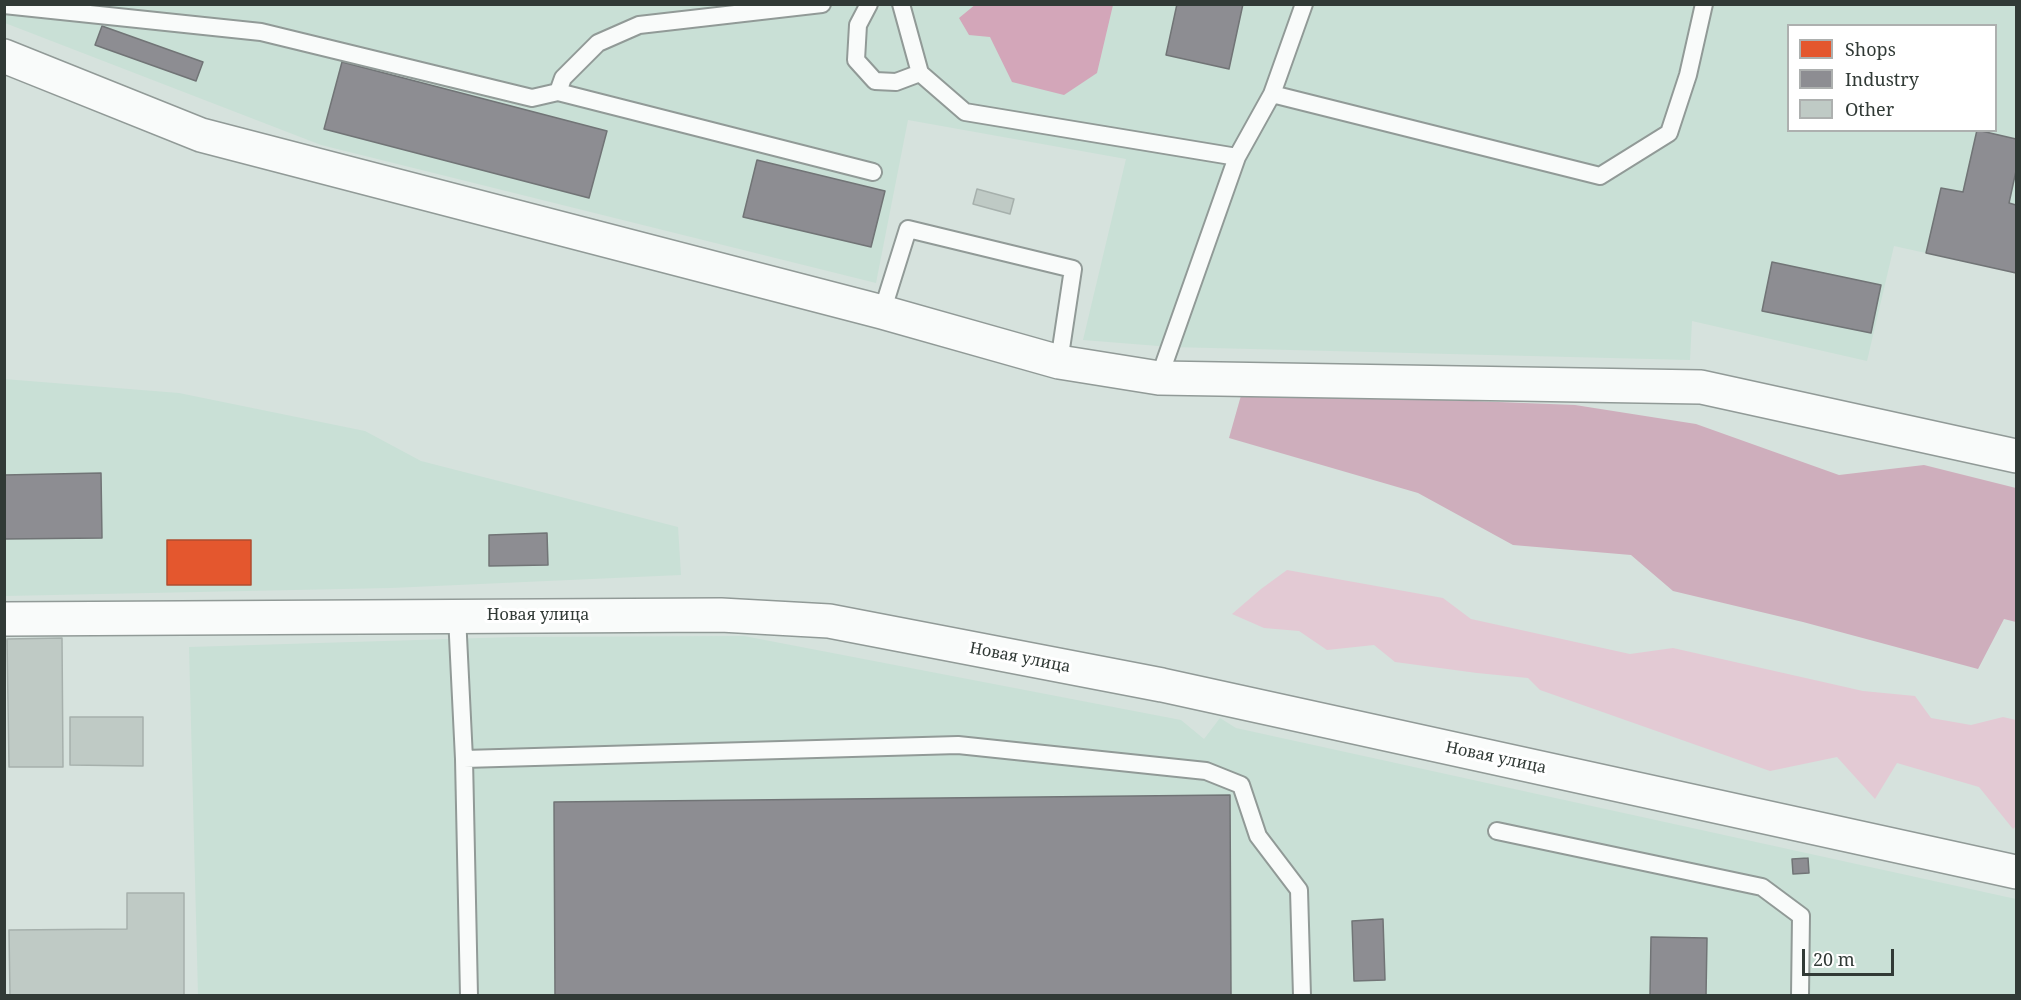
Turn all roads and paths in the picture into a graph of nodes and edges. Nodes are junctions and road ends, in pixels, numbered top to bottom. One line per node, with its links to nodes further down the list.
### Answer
1 (4, 4): 9 (lane)
2 (822, 4): 9 (lane)
3 (869, 4): 8 (lane)
4 (901, 4): 8 (lane)
5 (1304, 4): 10 (lane)
6 (1704, 4): 10 (lane)
7 (4, 56): 13 (street)
8 (920, 73): 11 (lane)
9 (558, 92): 12 (lane)
10 (1272, 94): 11 (lane)
11 (1237, 157): 15 (lane)
12 (873, 172)
13 (882, 312): 14 (street); 14 (lane)
14 (1059, 362): 15 (street)
15 (1159, 378): 16 (street)
16 (2016, 456)
17 (457, 616): 18 (street, Новая улица); 19 (lane); 21 (street, Новая улица)
18 (4, 619)
19 (464, 759): 22 (lane); 23 (lane)
20 (1497, 831): 24 (lane)
21 (2016, 872)
22 (469, 996)
23 (1302, 996)
24 (1800, 996)

